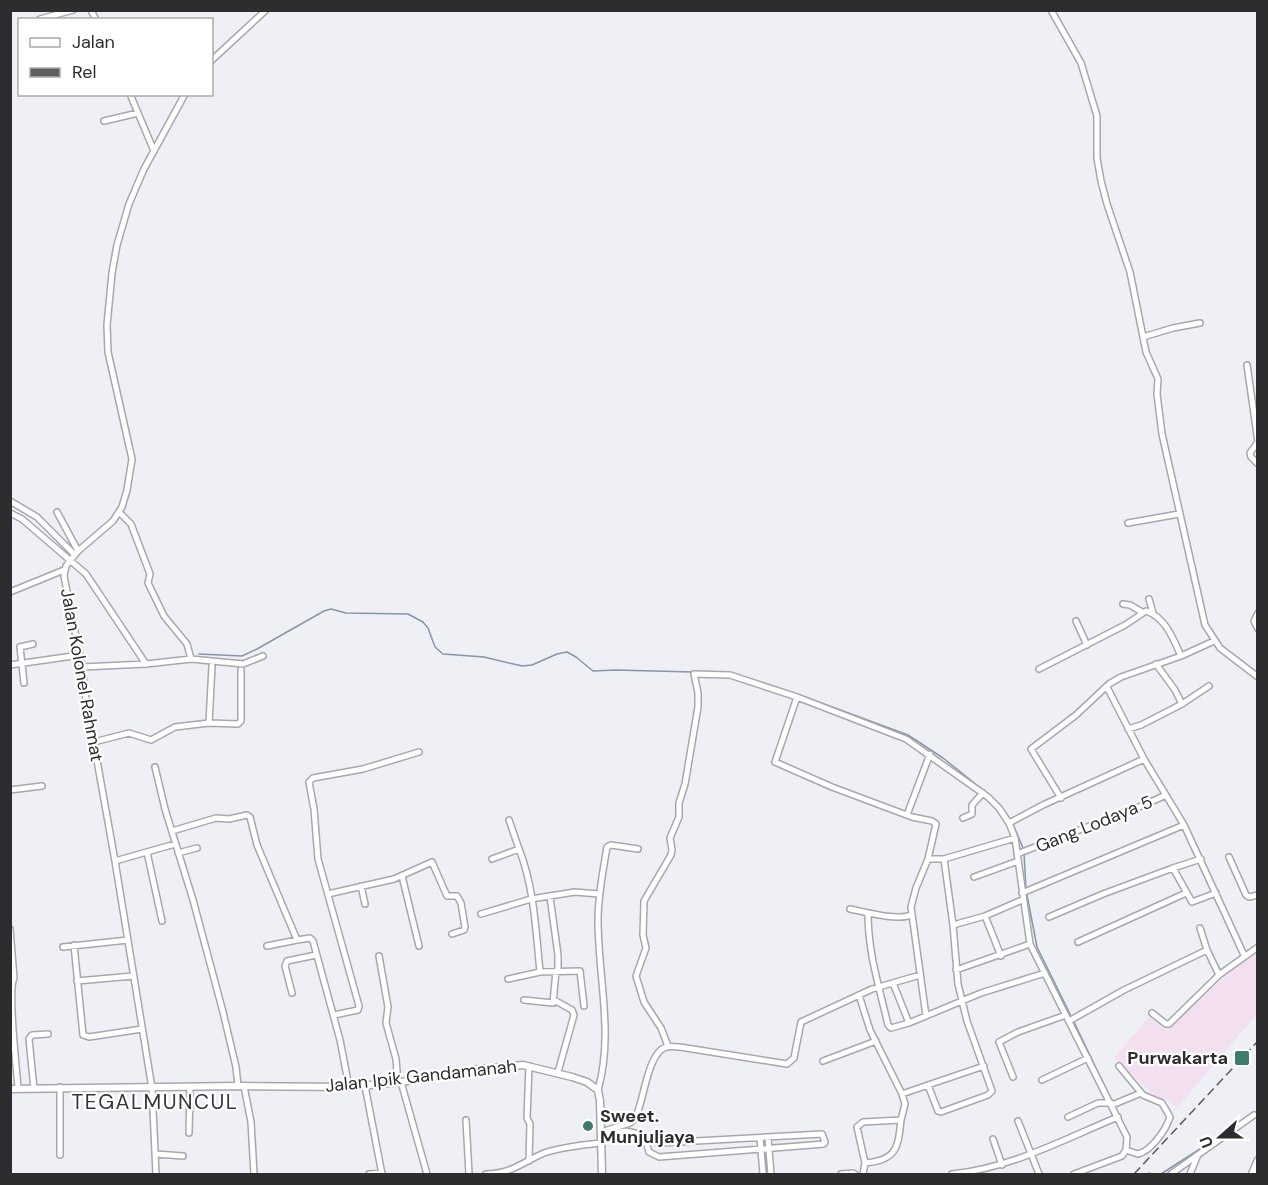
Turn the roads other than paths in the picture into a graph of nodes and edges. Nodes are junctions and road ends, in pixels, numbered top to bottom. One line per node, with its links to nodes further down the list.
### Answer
1 (73, 10): 4 (street)
2 (266, 10): 5 (street)
3 (1051, 10): 12 (street)
4 (46, 18)
5 (213, 59)
6 (131, 96): 8 (street)
7 (184, 96): 10 (street, Jalan Kolonel Rahmat)
8 (138, 113): 9 (street); 10 (street)
9 (104, 121)
10 (154, 151): 20 (street, Jalan Kolonel Rahmat)
11 (1200, 322): 12 (street)
12 (1143, 337): 18 (street)
13 (1247, 365): 14 (street)
14 (1257, 442): 15 (street)
15 (1257, 464)
16 (10, 501): 22 (street)
17 (57, 512): 22 (street)
18 (1179, 514): 21 (street); 32 (street)
19 (12, 515): 22 (street)
20 (123, 515): 22 (street, Jalan Kolonel Rahmat); 38 (street)
21 (1128, 523)
22 (75, 556): 23 (street, Jalan Kolonel Rahmat); 40 (street)
23 (64, 570): 24 (street); 35 (street, Jalan Kolonel Rahmat)
24 (10, 592)
25 (1149, 599): 29 (street)
26 (1123, 604): 27 (street)
27 (1142, 612): 29 (street); 34 (street)
28 (1257, 612): 31 (street)
29 (1153, 613): 37 (street)
30 (1076, 621): 34 (street)
31 (1257, 629)
32 (1214, 641): 37 (street); 47 (street)
33 (33, 644): 39 (street)
34 (1087, 645): 45 (street)
35 (80, 655): 39 (street); 44 (street, Jalan Kolonel Rahmat)
36 (263, 656): 38 (street)
37 (1181, 656): 41 (street)
38 (191, 659): 40 (street)
39 (22, 663): 42 (street); 48 (street)
40 (146, 664): 44 (street)
41 (1156, 664): 50 (street); 52 (street)
42 (10, 665)
43 (212, 666): 53 (street)
44 (82, 667): 55 (street, Jalan Kolonel Rahmat)
45 (1039, 669)
46 (242, 670): 53 (street)
47 (1257, 677)
48 (24, 683)
49 (1209, 686): 52 (street)
50 (1107, 687): 54 (street); 64 (street)
51 (797, 697): 57 (street); 65 (street); 150 (street)
52 (1182, 704): 54 (street)
53 (209, 723): 55 (street)
54 (1128, 729): 58 (street)
55 (94, 742): 84 (street, Jalan Kolonel Rahmat)
56 (419, 752): 93 (street)
57 (930, 754): 62 (street); 65 (street)
58 (1144, 759): 63 (street); 64 (street)
59 (155, 767): 70 (street)
60 (42, 786): 61 (street)
61 (10, 790)
62 (983, 794): 66 (street); 68 (street)
63 (1166, 795): 69 (street); 78 (street, Gang Lodaya 5)
64 (1061, 798): 68 (street)
65 (907, 815): 81 (street)
66 (963, 818)
67 (510, 820): 74 (street)
68 (1010, 822): 71 (street)
69 (1184, 825): 83 (street); 90 (street)
70 (172, 831): 72 (street); 112 (street)
71 (1015, 838): 78 (street); 82 (street)
72 (175, 844): 76 (street); 77 (street)
73 (197, 848): 77 (street)
74 (519, 849): 80 (street); 97 (street)
75 (638, 849): 94 (street)
76 (147, 852): 84 (street); 106 (street)
77 (178, 853): 161 (street)
78 (1022, 853): 85 (street)
79 (1229, 857): 95 (street)
80 (492, 859)
81 (928, 859): 82 (street); 103 (street)
82 (944, 859): 107 (street)
83 (1201, 859): 86 (street); 92 (street)
84 (115, 861): 111 (street, Jalan Kolonel Rahmat)
85 (1018, 861): 88 (street); 90 (street)
86 (1173, 868): 91 (street); 105 (street)
87 (402, 876): 89 (street); 110 (street); 117 (street)
88 (974, 877)
89 (361, 886): 93 (street); 99 (street)
90 (1025, 892): 98 (street)
91 (1186, 893): 92 (street); 113 (street)
92 (1216, 893): 122 (street)
93 (328, 894): 143 (street)
94 (599, 894): 96 (street); 170 (street)
95 (1257, 895)
96 (550, 897): 97 (street); 125 (street)
97 (531, 899): 102 (street); 127 (street)
98 (1022, 900): 104 (street); 114 (street)
99 (365, 904)
100 (850, 909): 101 (street)
101 (868, 913): 103 (street); 135 (street)
102 (482, 914)
103 (911, 915): 129 (street)
104 (985, 916): 107 (street); 124 (street)
105 (1049, 917)
106 (162, 921)
107 (953, 925): 126 (street)
108 (1200, 928): 120 (street)
109 (10, 929): 168 (street)
110 (452, 934)
111 (128, 940): 115 (street); 131 (street, Jalan Kolonel Rahmat)
112 (297, 940): 116 (street); 121 (street)
113 (1078, 942)
114 (1030, 944): 124 (street); 128 (street)
115 (74, 945): 118 (street); 133 (street)
116 (267, 946)
117 (419, 946)
118 (63, 947)
119 (1257, 947): 122 (street)
120 (1207, 950): 130 (street); 145 (street)
121 (316, 955): 136 (street); 143 (street)
122 (1244, 955): 130 (street)
123 (379, 956): 159 (street)
124 (1001, 956): 126 (street)
125 (557, 970): 127 (street); 139 (street); 141 (street)
126 (956, 970): 140 (street)
127 (540, 972): 132 (street)
128 (1045, 973): 140 (street); 145 (street)
129 (920, 975): 134 (street); 144 (street)
130 (1219, 975): 142 (street)
131 (133, 976): 133 (street); 147 (street, Jalan Kolonel Rahmat)
132 (508, 979)
133 (77, 981): 147 (street)
134 (893, 983): 135 (street); 146 (street)
135 (878, 987): 137 (street); 146 (street)
136 (292, 993)
137 (859, 995): 149 (street); 150 (street)
138 (524, 1000): 139 (street)
139 (554, 1000): 156 (street)
140 (962, 1001): 144 (street); 154 (street)
141 (584, 1006)
142 (1152, 1013)
143 (334, 1015): 164 (street)
144 (926, 1016): 146 (street)
145 (1068, 1018): 151 (street); 157 (street)
146 (909, 1023)
147 (142, 1029): 166 (street, Jalan Kolonel Rahmat)
148 (48, 1034): 169 (street)
149 (876, 1041): 152 (street); 172 (street)
150 (668, 1046): 181 (street)
151 (1088, 1058): 158 (street); 173 (street)
152 (823, 1061)
153 (529, 1066): 156 (street, Jalan Ipik Gandamanah); 159 (street, Jalan Ipik Gandamanah); 195 (street)
154 (984, 1066): 160 (street); 160 (street)
155 (1119, 1066): 171 (street)
156 (558, 1072): 170 (street, Jalan Ipik Gandamanah)
157 (1013, 1077)
158 (1042, 1080)
159 (400, 1082): 162 (street, Jalan Ipik Gandamanah); 203 (street)
160 (928, 1085): 172 (street)
161 (241, 1086): 163 (street, Jalan Ipik Gandamanah); 164 (street, Jalan Ipik Gandamanah); 200 (street)
162 (365, 1086): 164 (street, Jalan Ipik Gandamanah); 202 (street)
163 (190, 1087): 166 (street, Jalan Ipik Gandamanah); 180 (street)
164 (349, 1087)
165 (60, 1088): 166 (street, Jalan Ipik Gandamanah); 169 (street, Jalan Ipik Gandamanah); 191 (street)
166 (152, 1088): 189 (street, Jalan Kolonel Rahmat)
167 (10, 1089): 168 (street, Jalan Ipik Gandamanah)
168 (18, 1089): 169 (street, Jalan Ipik Gandamanah)
169 (34, 1089)
170 (598, 1090): 181 (street)
171 (1141, 1093): 173 (street); 188 (street)
172 (902, 1094): 178 (street)
173 (1112, 1104): 175 (street); 176 (street)
174 (1254, 1115): 194 (street)
175 (1068, 1117)
176 (1118, 1118): 188 (street); 190 (street)
177 (466, 1120): 204 (street)
178 (901, 1120): 196 (street); 196 (street)
179 (1018, 1121): 190 (street)
180 (189, 1133)
181 (601, 1137): 182 (street); 195 (street); 206 (street)
182 (645, 1138): 186 (street); 193 (street)
183 (760, 1138): 184 (street); 186 (street); 187 (street)
184 (768, 1138): 187 (street); 187 (street)
185 (993, 1139): 197 (street)
186 (668, 1143): 193 (street)
187 (765, 1148): 193 (street); 207 (street); 208 (street)
188 (1126, 1150): 214 (street)
189 (156, 1154): 192 (street); 199 (street, Jalan Kolonel Rahmat)
190 (1031, 1154): 197 (street); 213 (street)
191 (60, 1155)
192 (183, 1156)
193 (669, 1156)
194 (1198, 1156): 215 (street); 216 (street)
195 (529, 1161): 205 (street)
196 (865, 1163): 211 (street)
197 (1002, 1165): 212 (street)
198 (1257, 1165): 217 (street)
199 (156, 1174)
200 (254, 1174)
201 (369, 1174): 202 (street)
202 (382, 1174)
203 (427, 1174)
204 (469, 1174)
205 (486, 1174)
206 (602, 1174)
207 (763, 1174)
208 (771, 1174)
209 (841, 1174): 210 (street)
210 (855, 1174)
211 (863, 1174)
212 (952, 1174)
213 (1039, 1174)
214 (1074, 1174)
215 (1171, 1174)
216 (1190, 1174)
217 (1252, 1174)

